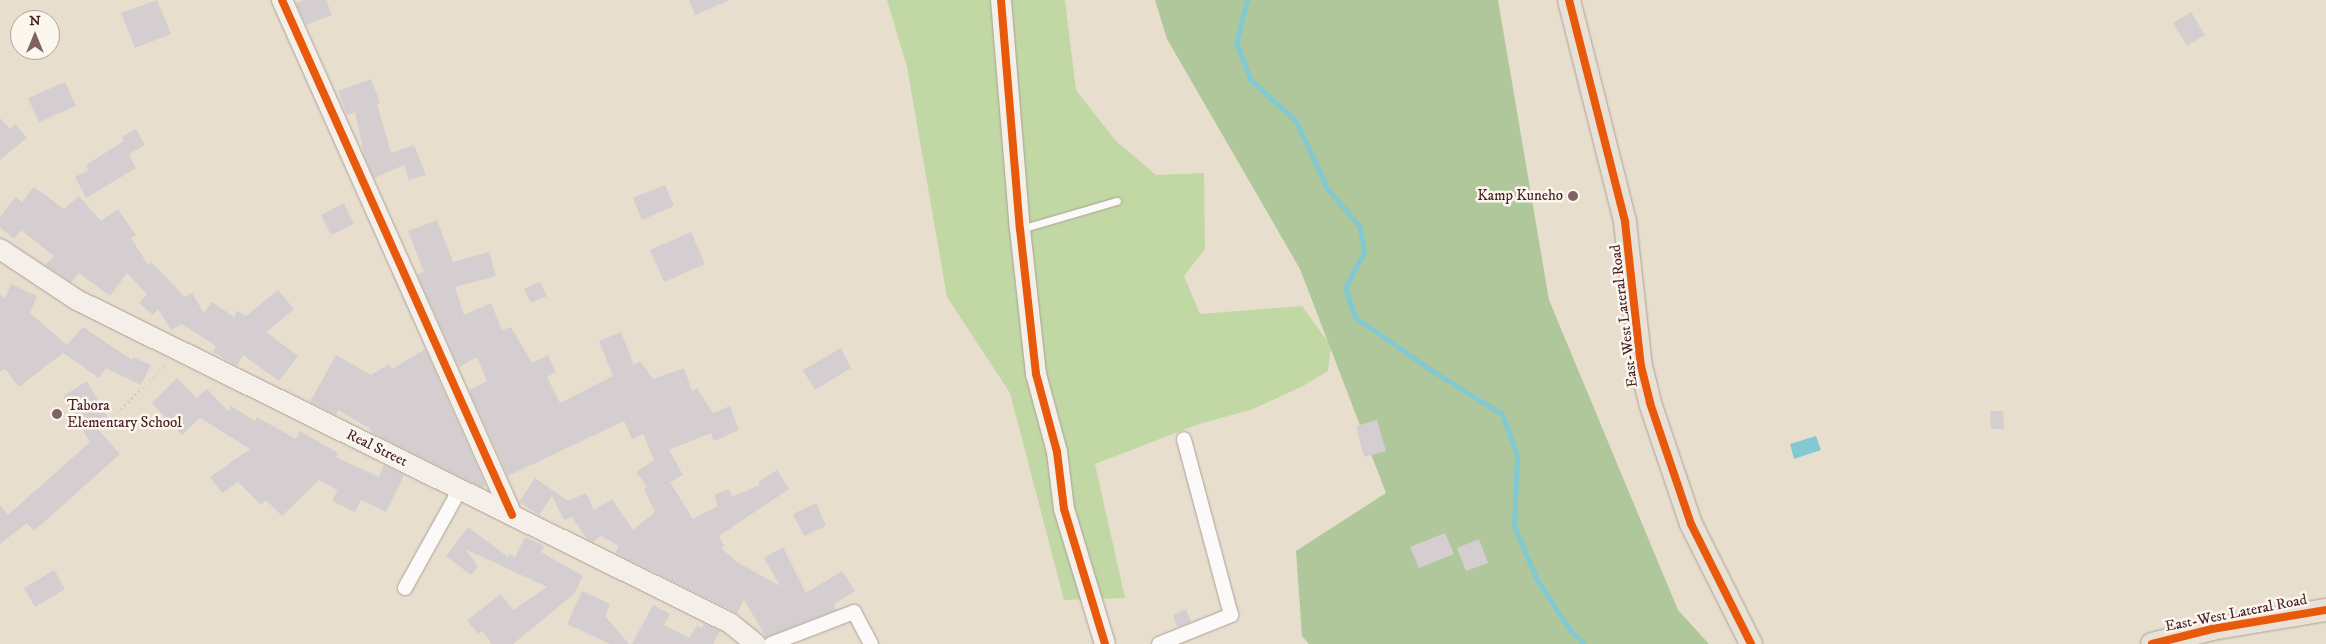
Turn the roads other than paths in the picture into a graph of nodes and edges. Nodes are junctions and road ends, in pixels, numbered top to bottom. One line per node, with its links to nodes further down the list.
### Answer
1 (282, 0): 9 (street)
2 (1001, 0): 5 (street)
3 (1569, 0): 17 (main road, East-West Lateral Road)
4 (1117, 201): 5 (lane)
5 (1020, 229): 15 (street)
6 (0, 249): 8 (street, Real Street)
7 (1184, 440): 16 (street)
8 (460, 489): 9 (street, Real Street); 10 (street)
9 (512, 515): 12 (street, Real Street)
10 (405, 588)
11 (2326, 610): 18 (main road, East-West Lateral Road)
12 (756, 644)
13 (771, 644): 14 (street)
14 (871, 644)
15 (1105, 644)
16 (1159, 644)
17 (1751, 644)
18 (2152, 644)

